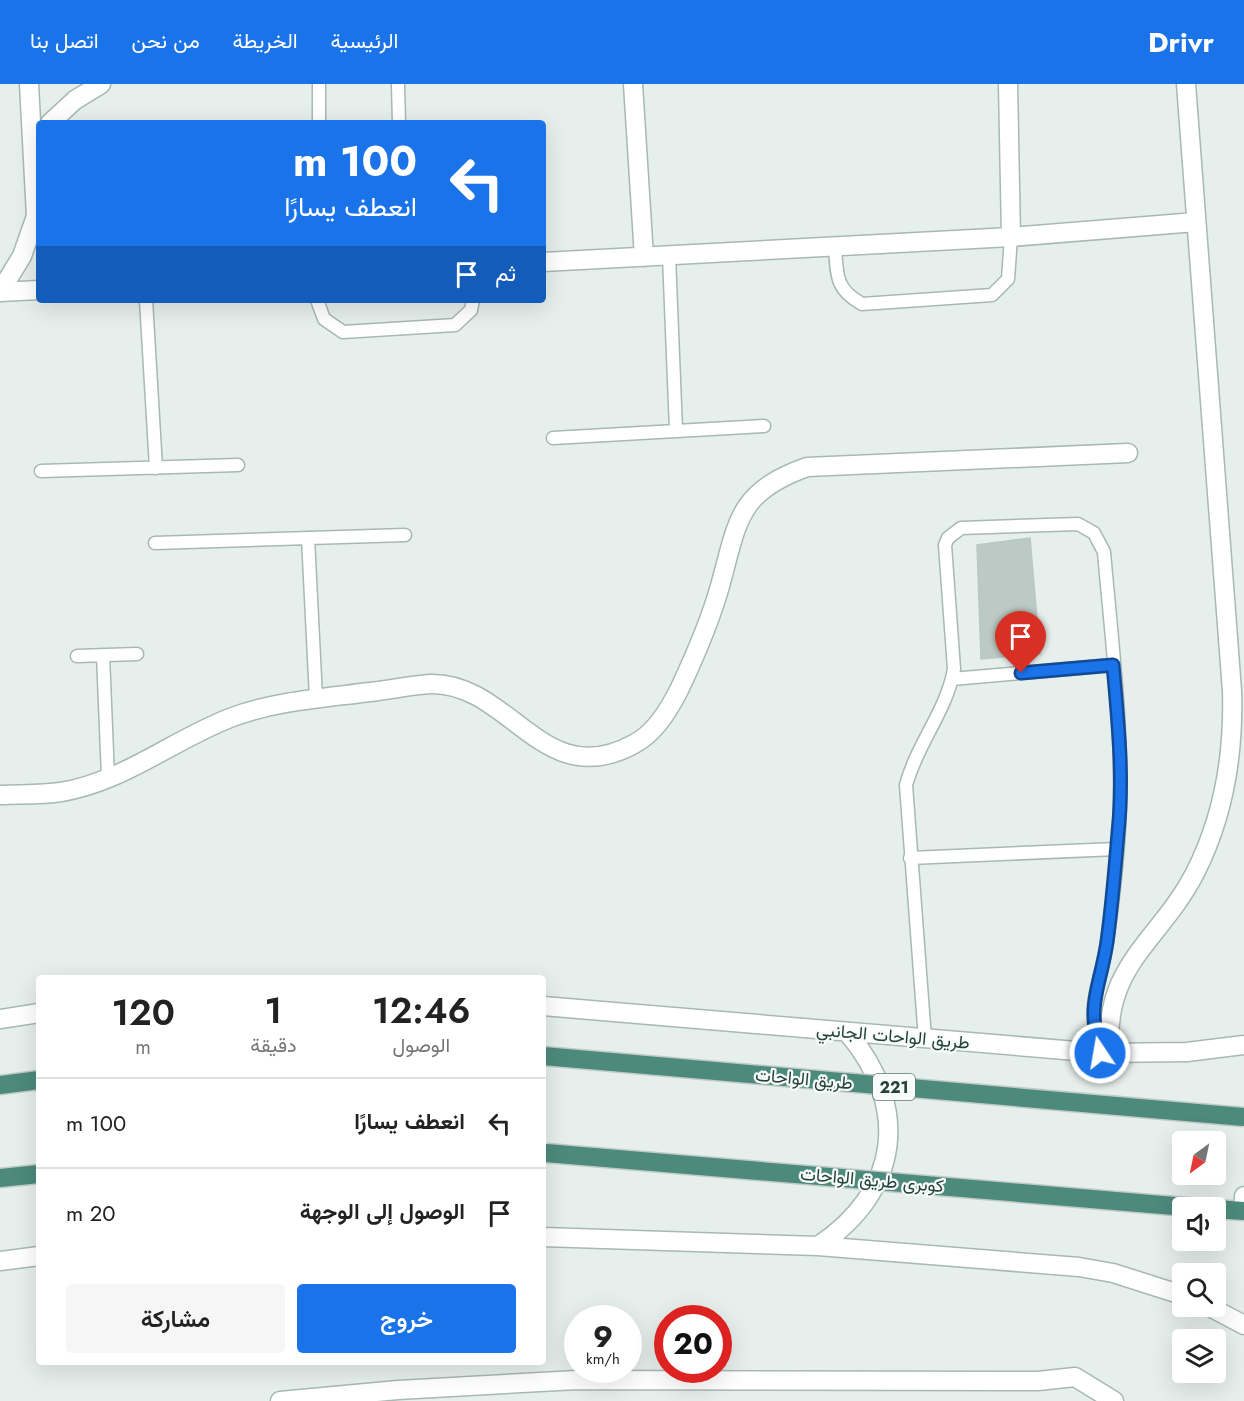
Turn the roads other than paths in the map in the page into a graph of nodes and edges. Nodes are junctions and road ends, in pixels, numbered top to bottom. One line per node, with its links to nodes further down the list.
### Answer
1 (29, 84): 11 (street)
2 (101, 84): 8 (street)
3 (319, 84): 9 (lane)
4 (398, 84): 10 (lane)
5 (633, 84): 18 (street)
6 (1008, 84): 15 (street)
7 (1186, 84): 14 (street)
8 (53, 120)
9 (319, 120)
10 (399, 120)
11 (35, 142): 12 (street)
12 (36, 180)
13 (36, 221): 21 (street)
14 (1196, 222): 15 (street); 51 (street)
15 (1011, 237): 16 (street); 16 (lane)
16 (835, 247): 17 (street)
17 (669, 256): 18 (street); 26 (lane)
18 (644, 257): 19 (street)
19 (546, 262)
20 (36, 290): 21 (street)
21 (0, 292)
22 (146, 303): 30 (lane)
23 (318, 303): 24 (lane)
24 (472, 303)
25 (764, 426): 26 (lane)
26 (676, 430): 27 (lane)
27 (553, 438)
28 (1128, 453): 40 (street)
29 (238, 465): 30 (lane)
30 (156, 468): 31 (lane)
31 (41, 471)
32 (405, 534): 33 (lane)
33 (308, 538): 34 (lane); 40 (lane)
34 (155, 543)
35 (137, 654): 36 (lane)
36 (103, 655): 37 (lane); 41 (lane)
37 (77, 656)
38 (1113, 665): 39 (lane); 39 (lane); 43 (lane)
39 (952, 679): 44 (lane)
40 (316, 698): 41 (street)
41 (108, 777): 42 (street)
42 (0, 795)
43 (1116, 849): 44 (lane); 51 (lane)
44 (910, 858): 49 (lane)
45 (546, 1006): 48 (street, طريق الواحات الجانبي)
46 (36, 1013): 47 (street)
47 (0, 1018)
48 (847, 1032): 49 (street, طريق الواحات الجانبي); 64 (street)
49 (925, 1039): 51 (street, طريق الواحات الجانبي)
50 (1244, 1045): 51 (street, طريق الواحات الجانبي)
51 (1105, 1053)
52 (546, 1056): 55 (highway, طريق الواحات / 221, bridge)
53 (36, 1080): 54 (highway)
54 (0, 1085)
55 (1244, 1117)
56 (546, 1153): 60 (highway, كوبرى طريق الواحات, bridge)
57 (36, 1174): 58 (highway)
58 (0, 1178)
59 (1244, 1196): 62 (street)
60 (1172, 1206)
61 (1226, 1209): 62 (highway)
62 (1244, 1209)
63 (546, 1237): 64 (street)
64 (818, 1246): 67 (street)
65 (36, 1256): 66 (street)
66 (0, 1261)
67 (1172, 1292)
68 (1226, 1316): 69 (street)
69 (1244, 1325)
70 (280, 1401): 71 (street)
71 (1114, 1401)

